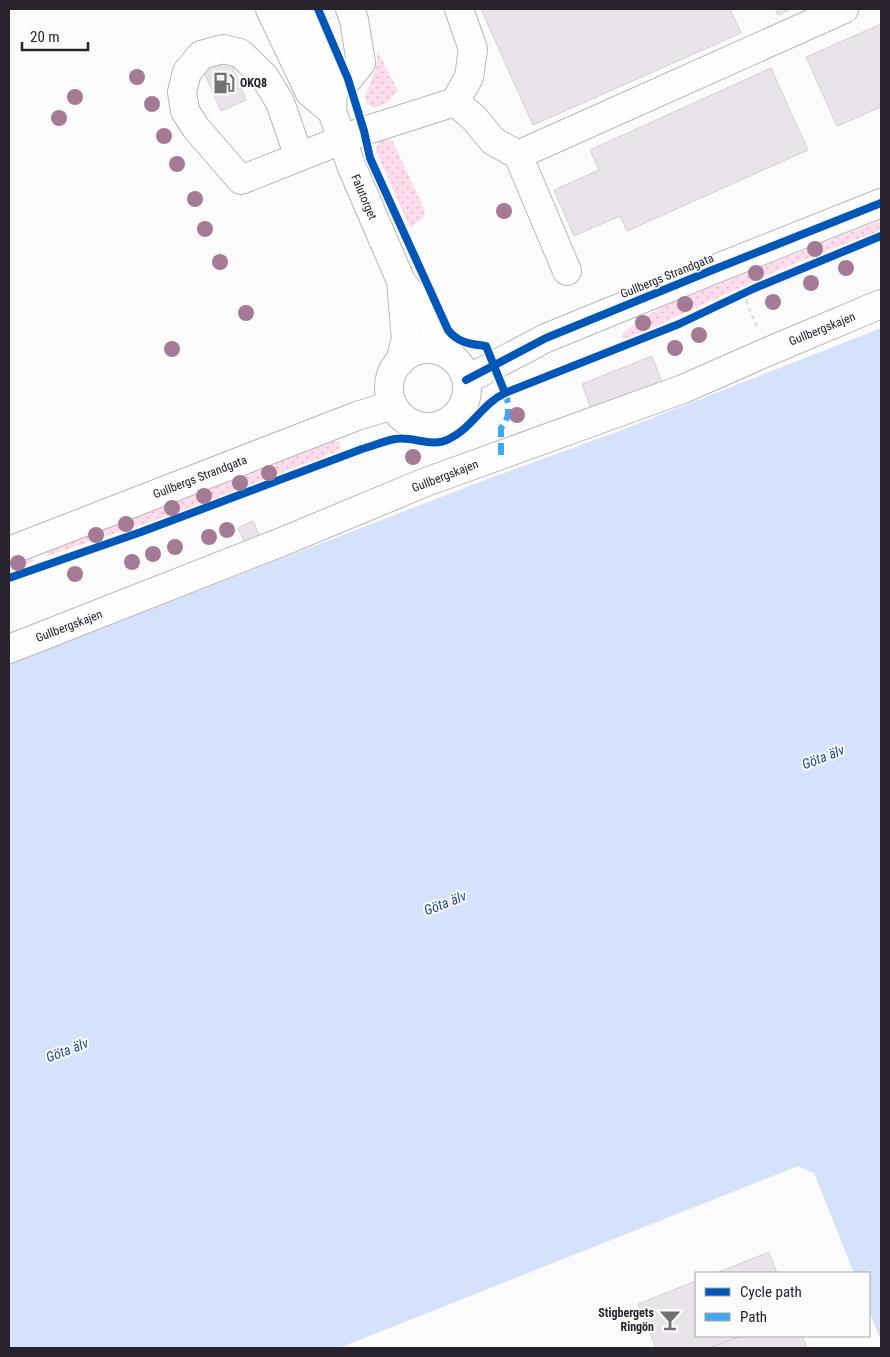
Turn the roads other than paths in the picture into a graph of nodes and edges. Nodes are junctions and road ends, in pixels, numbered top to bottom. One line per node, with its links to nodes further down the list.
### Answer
1 (270, 9): 6 (street)
2 (297, 9): 6 (street, Falutorget)
3 (350, 9): 6 (street)
4 (459, 9): 7 (street)
5 (844, 9): 9 (street)
6 (332, 100): 8 (street, Falutorget)
7 (455, 102): 8 (street); 9 (street)
8 (342, 140): 10 (street); 13 (street, Falutorget)
9 (518, 156): 12 (street)
10 (299, 157): 10 (street)
11 (881, 203): 17 (street, Gullbergs Strandgata)
12 (567, 271)
13 (401, 280): 15 (street, Falutorget); 16 (street, Falutorget)
14 (881, 304): 20 (street, Gullbergskajen)
15 (448, 355): 16 (street); 17 (street)
16 (400, 362): 18 (street)
17 (466, 380): 18 (street)
18 (393, 405): 19 (street, Gullbergs Strandgata)
19 (9, 551)
20 (9, 649)

